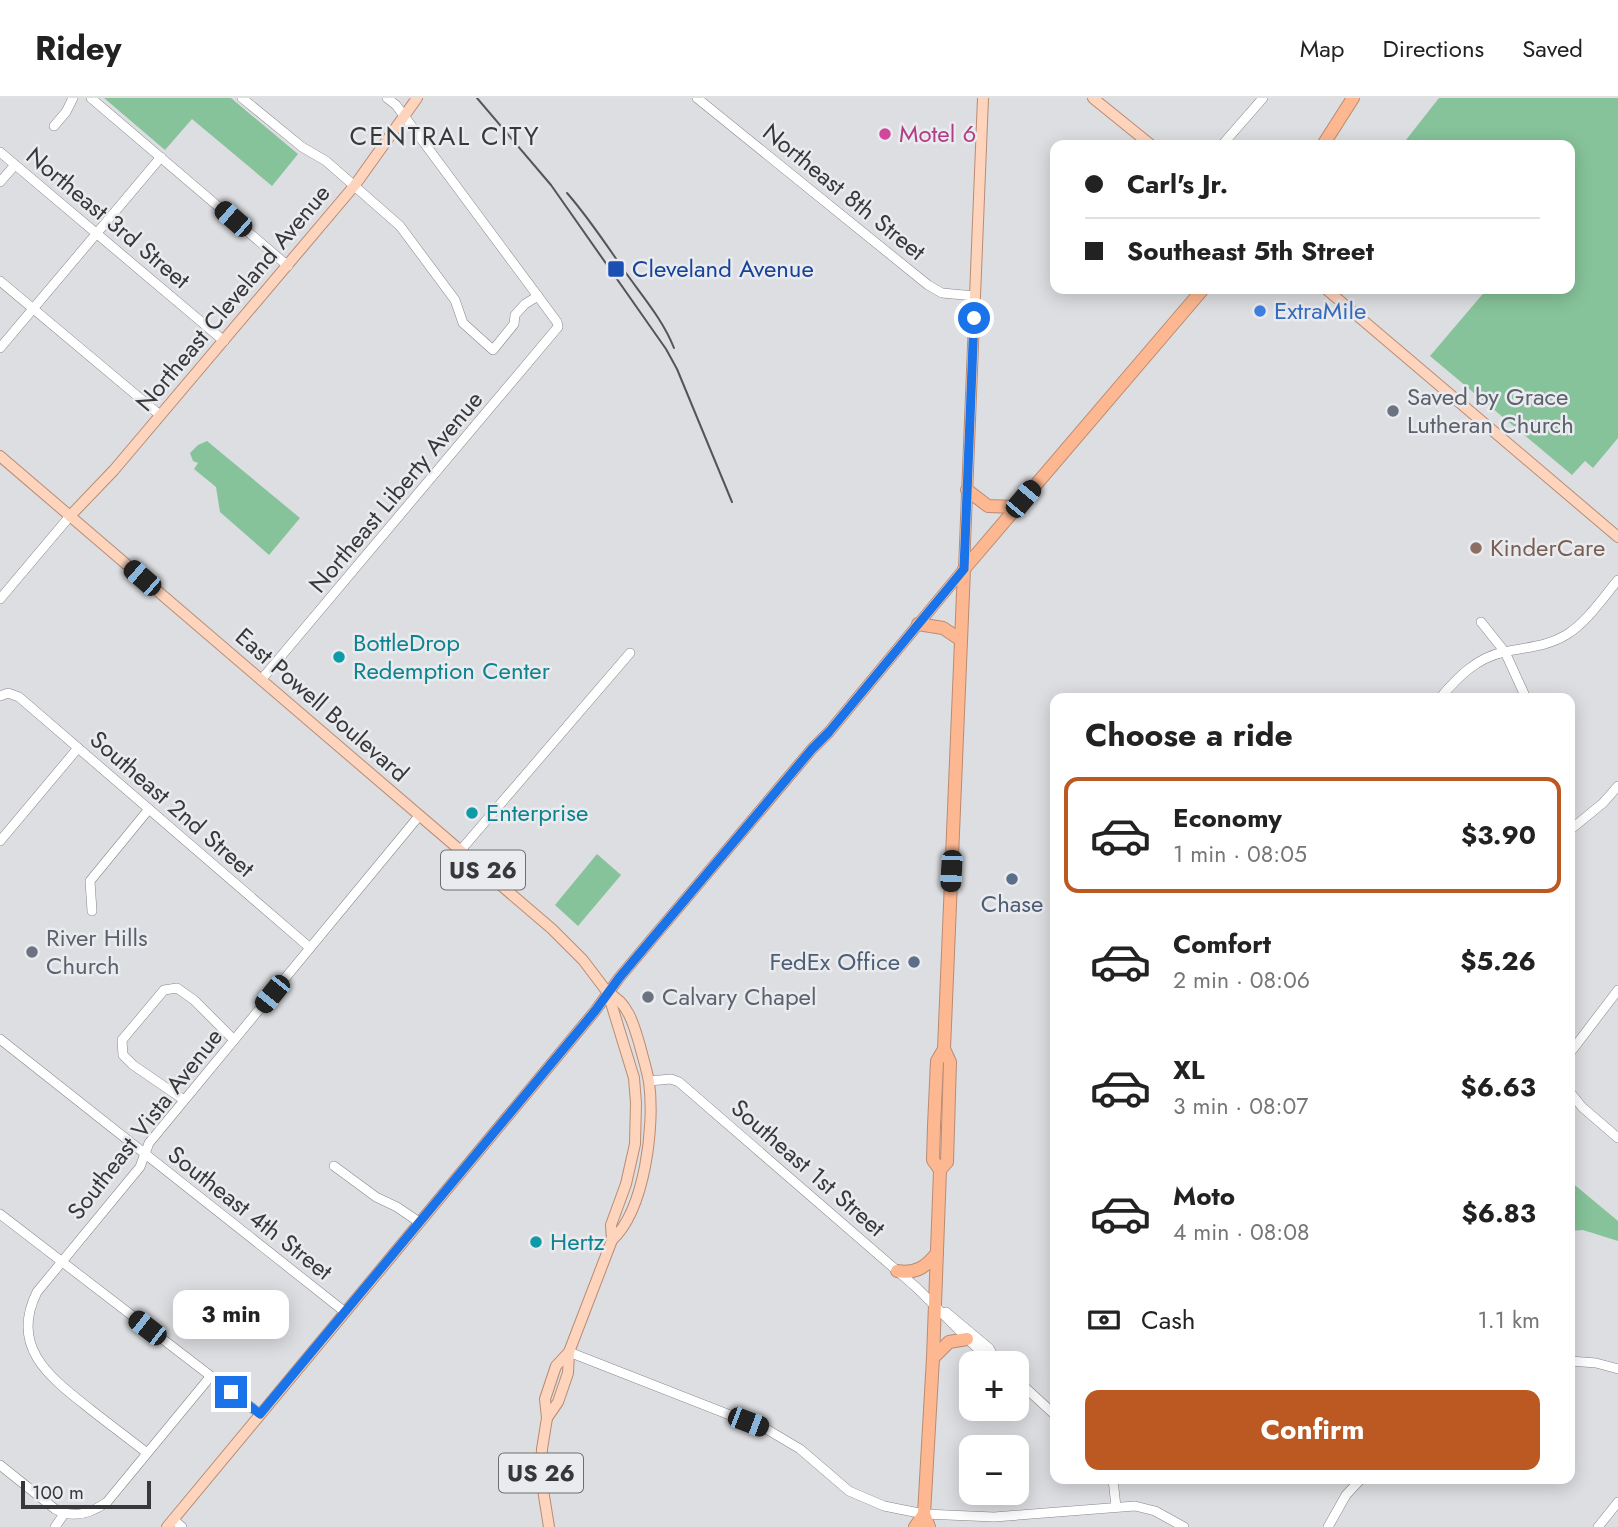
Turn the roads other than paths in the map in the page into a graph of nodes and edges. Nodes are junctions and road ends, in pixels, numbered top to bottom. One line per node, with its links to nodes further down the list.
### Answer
1 (73, 98): 12 (street)
2 (91, 98): 17 (street)
3 (242, 98): 20 (street)
4 (387, 98): 11 (street)
5 (417, 98): 11 (main road, Northeast Cleveland Avenue)
6 (697, 98): 27 (street, Northeast 8th Street)
7 (983, 98): 27 (main road)
8 (1093, 98): 13 (main road)
9 (1263, 98): 14 (street)
10 (1353, 98): 15 (highway)
11 (403, 116): 20 (main road, Northeast Cleveland Avenue); 26 (street)
12 (54, 127)
13 (1146, 140)
14 (1226, 140)
15 (1325, 140)
16 (0, 152): 18 (street, Northeast 3rd Street)
17 (161, 157): 21 (street); 22 (street)
18 (15, 165): 19 (street); 21 (street, Northeast 3rd Street)
19 (0, 183)
20 (355, 185): 22 (main road, Northeast Cleveland Avenue); 26 (street)
21 (97, 233): 28 (street); 29 (street, Northeast 3rd Street)
22 (288, 266): 29 (main road, Northeast Cleveland Avenue)
23 (0, 281): 28 (street)
24 (1199, 294): 34 (highway)
25 (1332, 294): 36 (main road)
26 (538, 296): 45 (street, Northeast Liberty Avenue)
27 (975, 296): 33 (main road)
28 (33, 309): 30 (street); 31 (street)
29 (224, 341): 31 (main road, Northeast Cleveland Avenue)
30 (0, 348)
31 (160, 415): 35 (main road, Northeast Cleveland Avenue)
32 (0, 456): 35 (main road, East Powell Boulevard / US 26)
33 (967, 490): 34 (highway); 37 (main road)
34 (1016, 507): 37 (highway)
35 (70, 516): 39 (street); 45 (main road, East Powell Boulevard / US 26)
36 (1618, 537)
37 (964, 569): 41 (main road); 42 (highway)
38 (1618, 580): 43 (street)
39 (0, 599)
40 (1481, 622): 43 (street)
41 (918, 624): 42 (highway); 59 (main road)
42 (961, 640): 63 (highway)
43 (1505, 652): 46 (street); 47 (street)
44 (630, 653): 55 (street)
45 (261, 680): 52 (main road, East Powell Boulevard / US 26)
46 (1445, 693)
47 (1524, 693)
48 (4, 695): 49 (street, Southeast 2nd Street)
49 (78, 748): 51 (street, Southeast 2nd Street); 54 (street)
50 (1618, 786): 53 (street)
51 (149, 809): 56 (street); 57 (street, Southeast 2nd Street)
52 (419, 816): 55 (main road, East Powell Boulevard / US 26); 57 (street, Southeast Vista Avenue)
53 (1575, 827)
54 (0, 841)
55 (460, 851): 59 (main road, East Powell Boulevard / US 26)
56 (92, 911)
57 (309, 947): 61 (street, Southeast Vista Avenue)
58 (1618, 990): 62 (street)
59 (608, 993): 64 (main road, East Powell Boulevard / US 26); 68 (main road, East Powell Boulevard / US 26); 76 (main road)
60 (0, 1039): 72 (street, Southeast 4th Street)
61 (234, 1040): 67 (street, Southeast Vista Avenue); 67 (street)
62 (1575, 1046)
63 (944, 1049): 65 (highway); 71 (highway)
64 (649, 1081): 69 (main road, East Powell Boulevard / US 26); 80 (street, Southeast 1st Street)
65 (936, 1085): 71 (highway); 74 (highway)
66 (1575, 1098): 70 (street)
67 (184, 1100): 72 (street, Southeast Vista Avenue)
68 (636, 1129): 69 (main road); 77 (main road, East Powell Boulevard / US 26)
69 (650, 1131): 77 (main road, East Powell Boulevard / US 26)
70 (1618, 1138)
71 (948, 1142): 74 (highway)
72 (144, 1155): 79 (street, Southeast Vista Avenue); 82 (street, Southeast 4th Street)
73 (334, 1166): 76 (street)
74 (940, 1170): 78 (highway)
75 (0, 1214): 79 (street)
76 (419, 1222): 82 (main road)
77 (612, 1240): 86 (main road, East Powell Boulevard / US 26)
78 (937, 1253): 80 (highway); 81 (highway)
79 (62, 1262): 90 (street); 94 (street, Southeast Vista Avenue)
80 (897, 1271): 81 (street, Southeast 1st Street)
81 (936, 1305): 83 (street, Southeast 1st Street); 85 (street, Southeast 1st Street); 87 (highway)
82 (345, 1312): 93 (main road)
83 (967, 1339): 84 (street, Southeast 1st Street); 87 (highway)
84 (979, 1351)
85 (991, 1351)
86 (569, 1352): 101 (street); 104 (main road, East Powell Boulevard / US 26)
87 (933, 1358): 101 (highway)
88 (1575, 1362): 89 (street)
89 (1618, 1369)
90 (210, 1377): 93 (street); 94 (street)
91 (1029, 1391): 92 (street)
92 (1050, 1410)
93 (260, 1414): 102 (main road)
94 (147, 1453): 100 (street)
95 (0, 1465): 100 (street)
96 (1114, 1484): 99 (street)
97 (1356, 1484): 107 (street)
98 (1618, 1502): 108 (street)
99 (1116, 1507): 101 (street); 106 (street)
100 (64, 1514): 103 (street)
101 (926, 1521): 105 (highway)
102 (174, 1525)
103 (55, 1527)
104 (549, 1527)
105 (915, 1527)
106 (1184, 1527)
107 (1328, 1527)
108 (1598, 1527)

